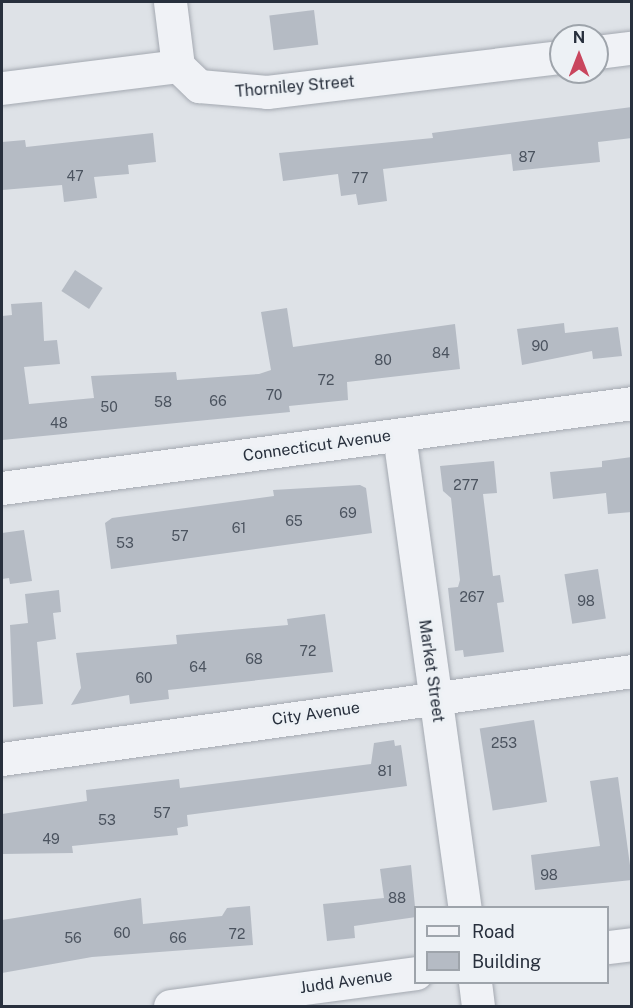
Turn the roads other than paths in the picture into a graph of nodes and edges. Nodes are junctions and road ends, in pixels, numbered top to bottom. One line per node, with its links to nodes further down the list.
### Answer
1 (170, 2): 5 (street)
2 (632, 48): 3 (street)
3 (609, 51)
4 (549, 58): 5 (street, Thorniley Street)
5 (178, 66): 6 (street)
6 (2, 88)
7 (632, 404): 8 (street, Connecticut Avenue)
8 (399, 435): 9 (street, Connecticut Avenue); 11 (street, Market Street)
9 (2, 488)
10 (632, 671): 11 (street, City Avenue)
11 (435, 698): 12 (street, City Avenue); 13 (street, Market Street)
12 (2, 759)
13 (465, 906)
14 (632, 944): 15 (street)
15 (609, 947)
16 (414, 973): 18 (street, Judd Avenue)
17 (475, 984): 19 (street)
18 (170, 1006)
19 (478, 1006)

